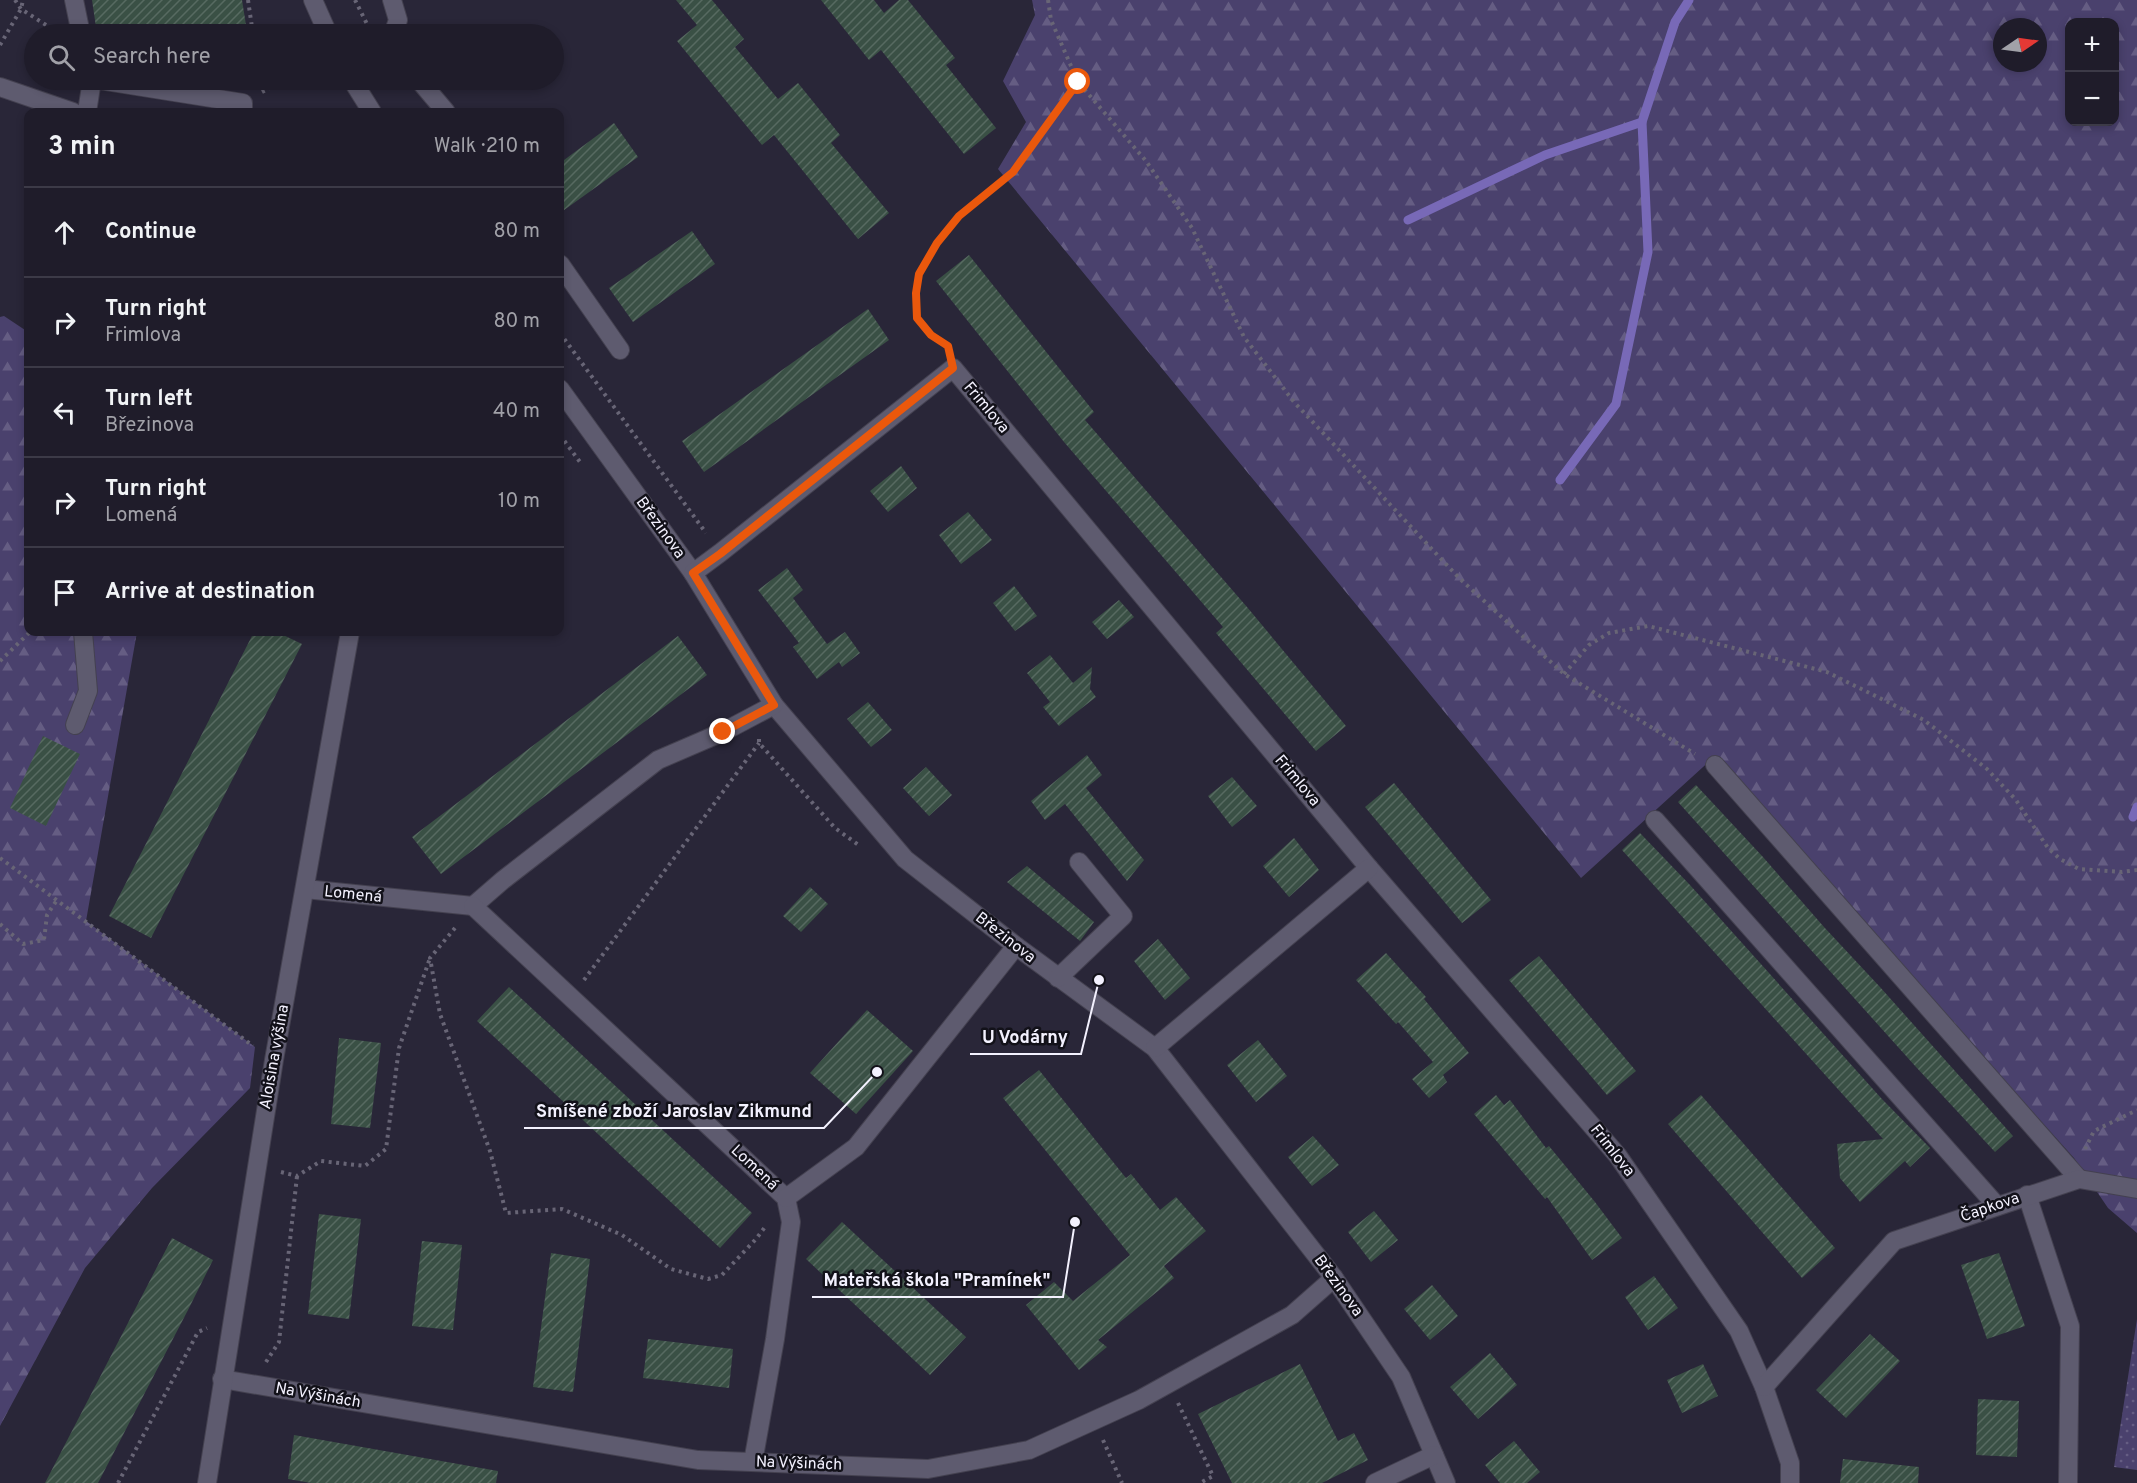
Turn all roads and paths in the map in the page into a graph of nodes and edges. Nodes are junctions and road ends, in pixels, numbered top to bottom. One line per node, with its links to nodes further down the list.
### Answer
1 (15, 0): 9 (path)
2 (23, 0): 9 (path)
3 (74, 0): 11 (street)
4 (248, 0): 12 (path)
5 (313, 0): 13 (street)
6 (355, 0): 14 (path)
7 (392, 0): 15 (street)
8 (1048, 0): 17 (path)
9 (21, 9): 10 (path); 16 (path)
10 (44, 24)
11 (79, 24)
12 (252, 24)
13 (324, 24)
14 (367, 24)
15 (397, 24)
16 (0, 45)
17 (1078, 82): 31 (path); 39 (path)
18 (0, 87): 23 (street)
19 (90, 90): 24 (street)
20 (162, 90): 25 (street)
21 (358, 90): 26 (street)
22 (427, 90): 27 (street)
23 (61, 108)
24 (88, 108)
25 (243, 108)
26 (370, 108)
27 (443, 108)
28 (564, 270): 30 (street)
29 (564, 339): 33 (path)
30 (620, 350)
31 (953, 368): 33 (street, Frimlova); 47 (street, Frimlova)
32 (564, 395): 34 (street, Březinova)
33 (720, 554): 34 (street, Frimlova)
34 (693, 573): 40 (street, Březinova)
35 (26, 636): 38 (path)
36 (83, 636): 41 (street)
37 (349, 636): 49 (street, Aloisina výšina)
38 (0, 661)
39 (1564, 674): 43 (path); 48 (path)
40 (774, 705): 51 (street); 53 (street, Březinova)
41 (75, 725)
42 (759, 743): 56 (path)
43 (1715, 765): 60 (street)
44 (1655, 820): 64 (street)
45 (0, 858): 50 (path)
46 (1079, 862): 55 (street)
47 (1369, 868): 57 (street); 70 (street, Frimlova)
48 (2137, 870)
49 (305, 889): 51 (street, Lomená); 58 (street, Aloisina výšina)
50 (57, 900): 52 (path); 58 (path)
51 (473, 906): 54 (path); 56 (street, Lomená)
52 (0, 924)
53 (1016, 946): 55 (street, Březinova); 63 (street)
54 (430, 958): 63 (path); 68 (path)
55 (1058, 978): 57 (street, Březinova)
56 (571, 997): 63 (street, Lomená)
57 (1155, 1048): 65 (street, Březinova)
58 (274, 1060): 66 (street, Aloisina výšina)
59 (2137, 1110): 60 (path)
60 (2079, 1179): 61 (street); 62 (street)
61 (2137, 1189)
62 (2027, 1195): 64 (street, Čapkova); 81 (street, Čapkova)
63 (786, 1198): 73 (street, Lomená)
64 (1997, 1206): 70 (street, Čapkova)
65 (1334, 1278): 69 (street, Na Výšinách); 72 (street, Březinova)
66 (232, 1317): 67 (street, Aloisina výšina); 74 (path)
67 (222, 1379): 68 (street, Na Výšinách); 75 (street, Aloisina výšina)
68 (251, 1384): 73 (street, Na Výšinách)
69 (1168, 1384): 71 (street, Na Výšinách); 77 (path)
70 (1764, 1387): 80 (street, Frimlova)
71 (1094, 1420): 73 (street, Na Výšinách); 76 (path)
72 (1434, 1455): 78 (street); 79 (street, Březinova)
73 (753, 1462)
74 (118, 1483)
75 (207, 1483)
76 (1122, 1483)
77 (1200, 1483)
78 (1375, 1483)
79 (1446, 1483)
80 (1790, 1483)
81 (2068, 1483)

